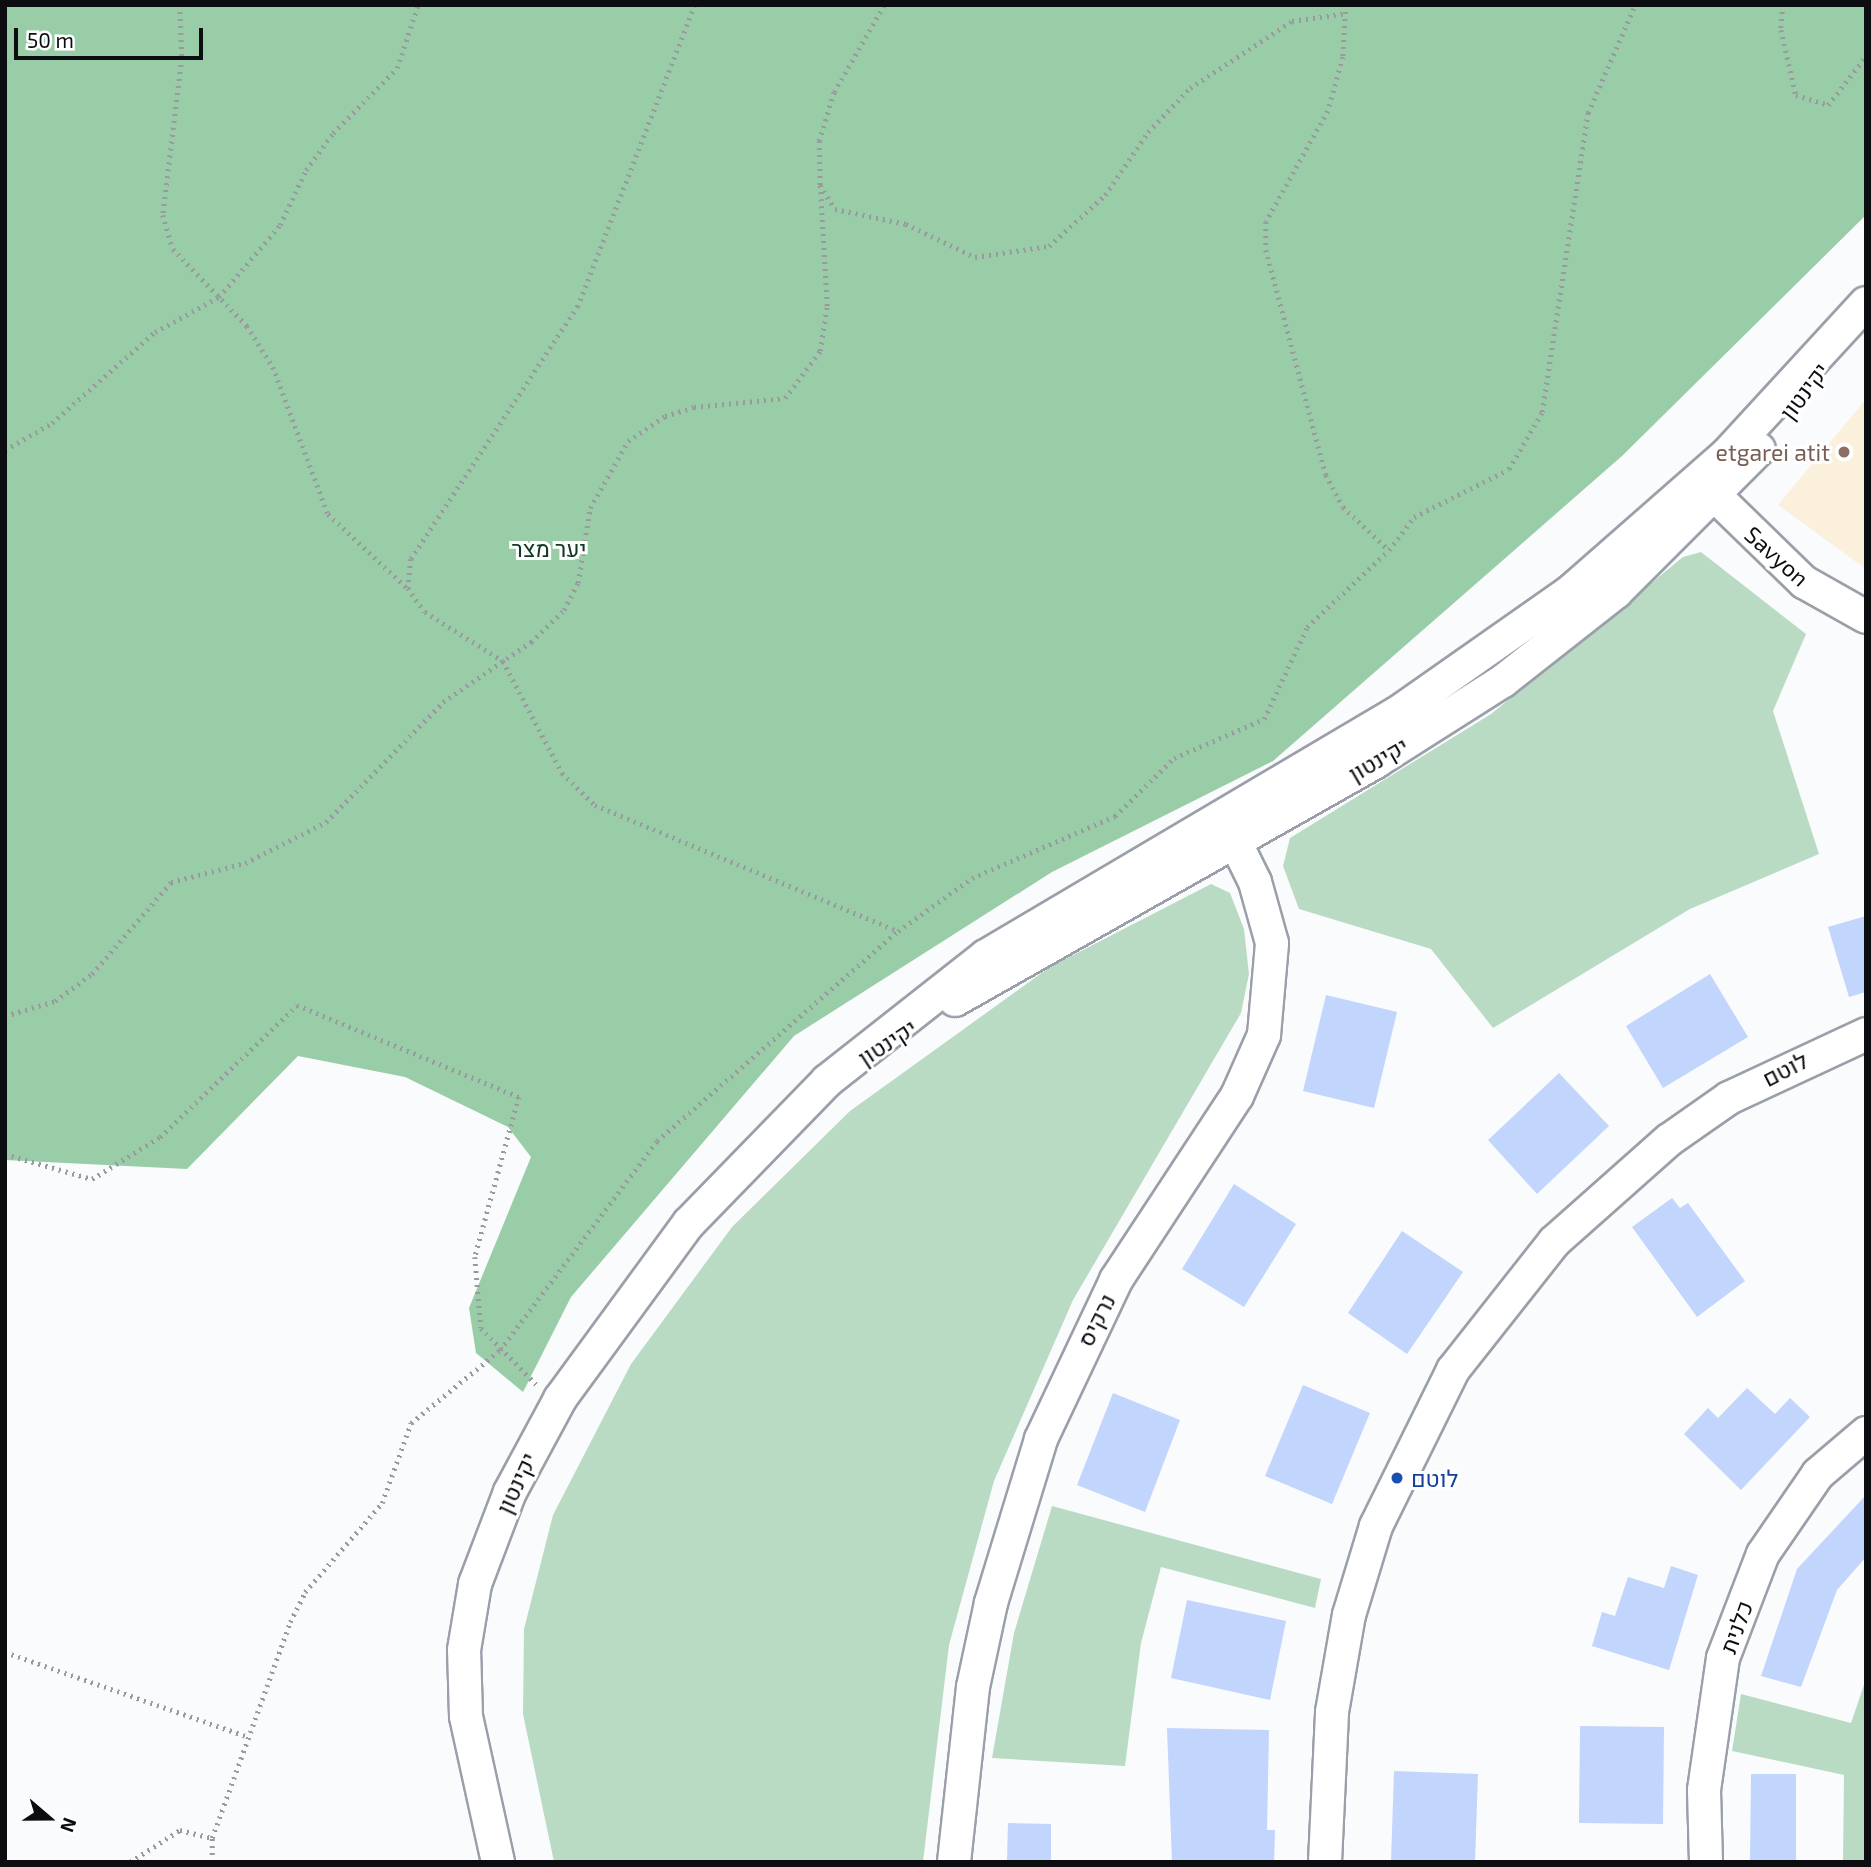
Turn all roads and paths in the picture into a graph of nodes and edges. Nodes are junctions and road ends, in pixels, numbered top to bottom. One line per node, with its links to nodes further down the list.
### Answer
1 (180, 5): 11 (path)
2 (418, 5): 11 (path)
3 (695, 5): 16 (path)
4 (884, 5): 10 (path)
5 (1346, 5): 8 (path)
6 (1635, 5): 15 (path)
7 (1783, 5): 9 (path)
8 (1347, 13): 10 (path); 15 (path)
9 (1866, 56)
10 (820, 185): 18 (path)
11 (219, 297): 13 (path); 16 (path)
12 (1866, 303): 14 (street, יקינטון)
13 (5, 450)
14 (1707, 489): 17 (street, Savyon); 19 (street, יקינטון)
15 (1389, 550): 20 (path)
16 (408, 588): 18 (path)
17 (1866, 617)
18 (503, 661): 20 (path); 21 (path)
19 (1228, 828): 25 (street, יקינטון); 33 (street, נרקיס)
20 (898, 930): 24 (path)
21 (5, 1016)
22 (1866, 1034): 34 (street, לוטם)
23 (5, 1154): 24 (path)
24 (500, 1350): 25 (path); 28 (path)
25 (560, 1399): 32 (street, יקינטון)
26 (1866, 1433): 35 (street, כלנית)
27 (5, 1652): 28 (path)
28 (249, 1737): 29 (path)
29 (212, 1838): 30 (path); 31 (path)
30 (130, 1862)
31 (212, 1862)
32 (498, 1862)
33 (954, 1862)
34 (1325, 1862)
35 (1706, 1862)

